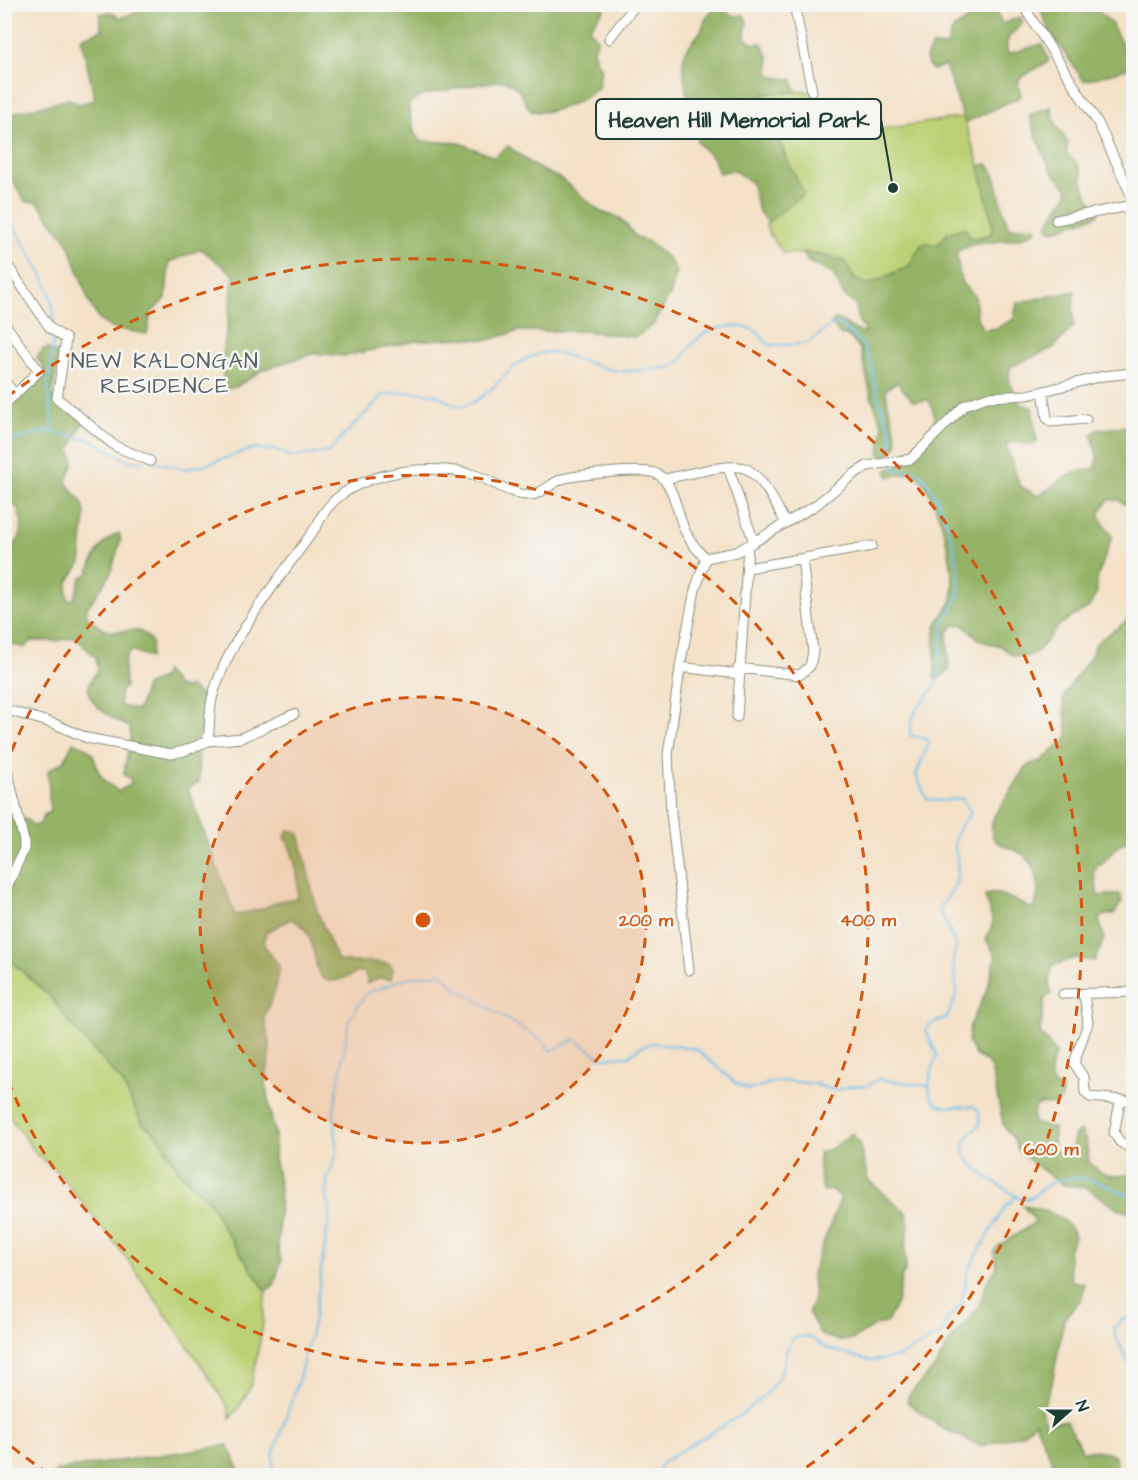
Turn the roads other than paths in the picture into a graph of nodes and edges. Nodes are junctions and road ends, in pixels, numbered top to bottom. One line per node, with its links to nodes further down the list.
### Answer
1 (636, 4): 4 (street)
2 (794, 4): 5 (street)
3 (1022, 4): 6 (street)
4 (609, 39)
5 (812, 91)
6 (1134, 203): 7 (street)
7 (1056, 220)
8 (4, 260): 16 (street)
9 (4, 323): 13 (street)
10 (1134, 373): 12 (street)
11 (5, 381): 13 (street)
12 (1043, 391): 15 (street); 19 (street)
13 (15, 394): 14 (street)
14 (4, 405)
15 (1086, 419)
16 (150, 461)
17 (728, 468): 18 (street); 19 (street); 20 (street)
18 (664, 479): 22 (street); 30 (street)
19 (785, 522): 20 (street)
20 (751, 544): 22 (street); 24 (street)
21 (872, 546): 23 (street)
22 (706, 558): 25 (street)
23 (802, 559): 24 (street); 26 (street)
24 (748, 568): 26 (street)
25 (680, 666): 26 (street); 33 (street)
26 (738, 671): 29 (street)
27 (4, 709): 30 (street)
28 (294, 714): 30 (street)
29 (737, 717)
30 (208, 741)
31 (4, 757): 32 (street)
32 (4, 894)
33 (689, 970)
34 (1134, 992): 36 (street)
35 (1064, 994): 36 (street)
36 (1084, 994): 38 (street)
37 (1134, 1101): 38 (street)
38 (1120, 1102): 39 (street)
39 (1134, 1150)

